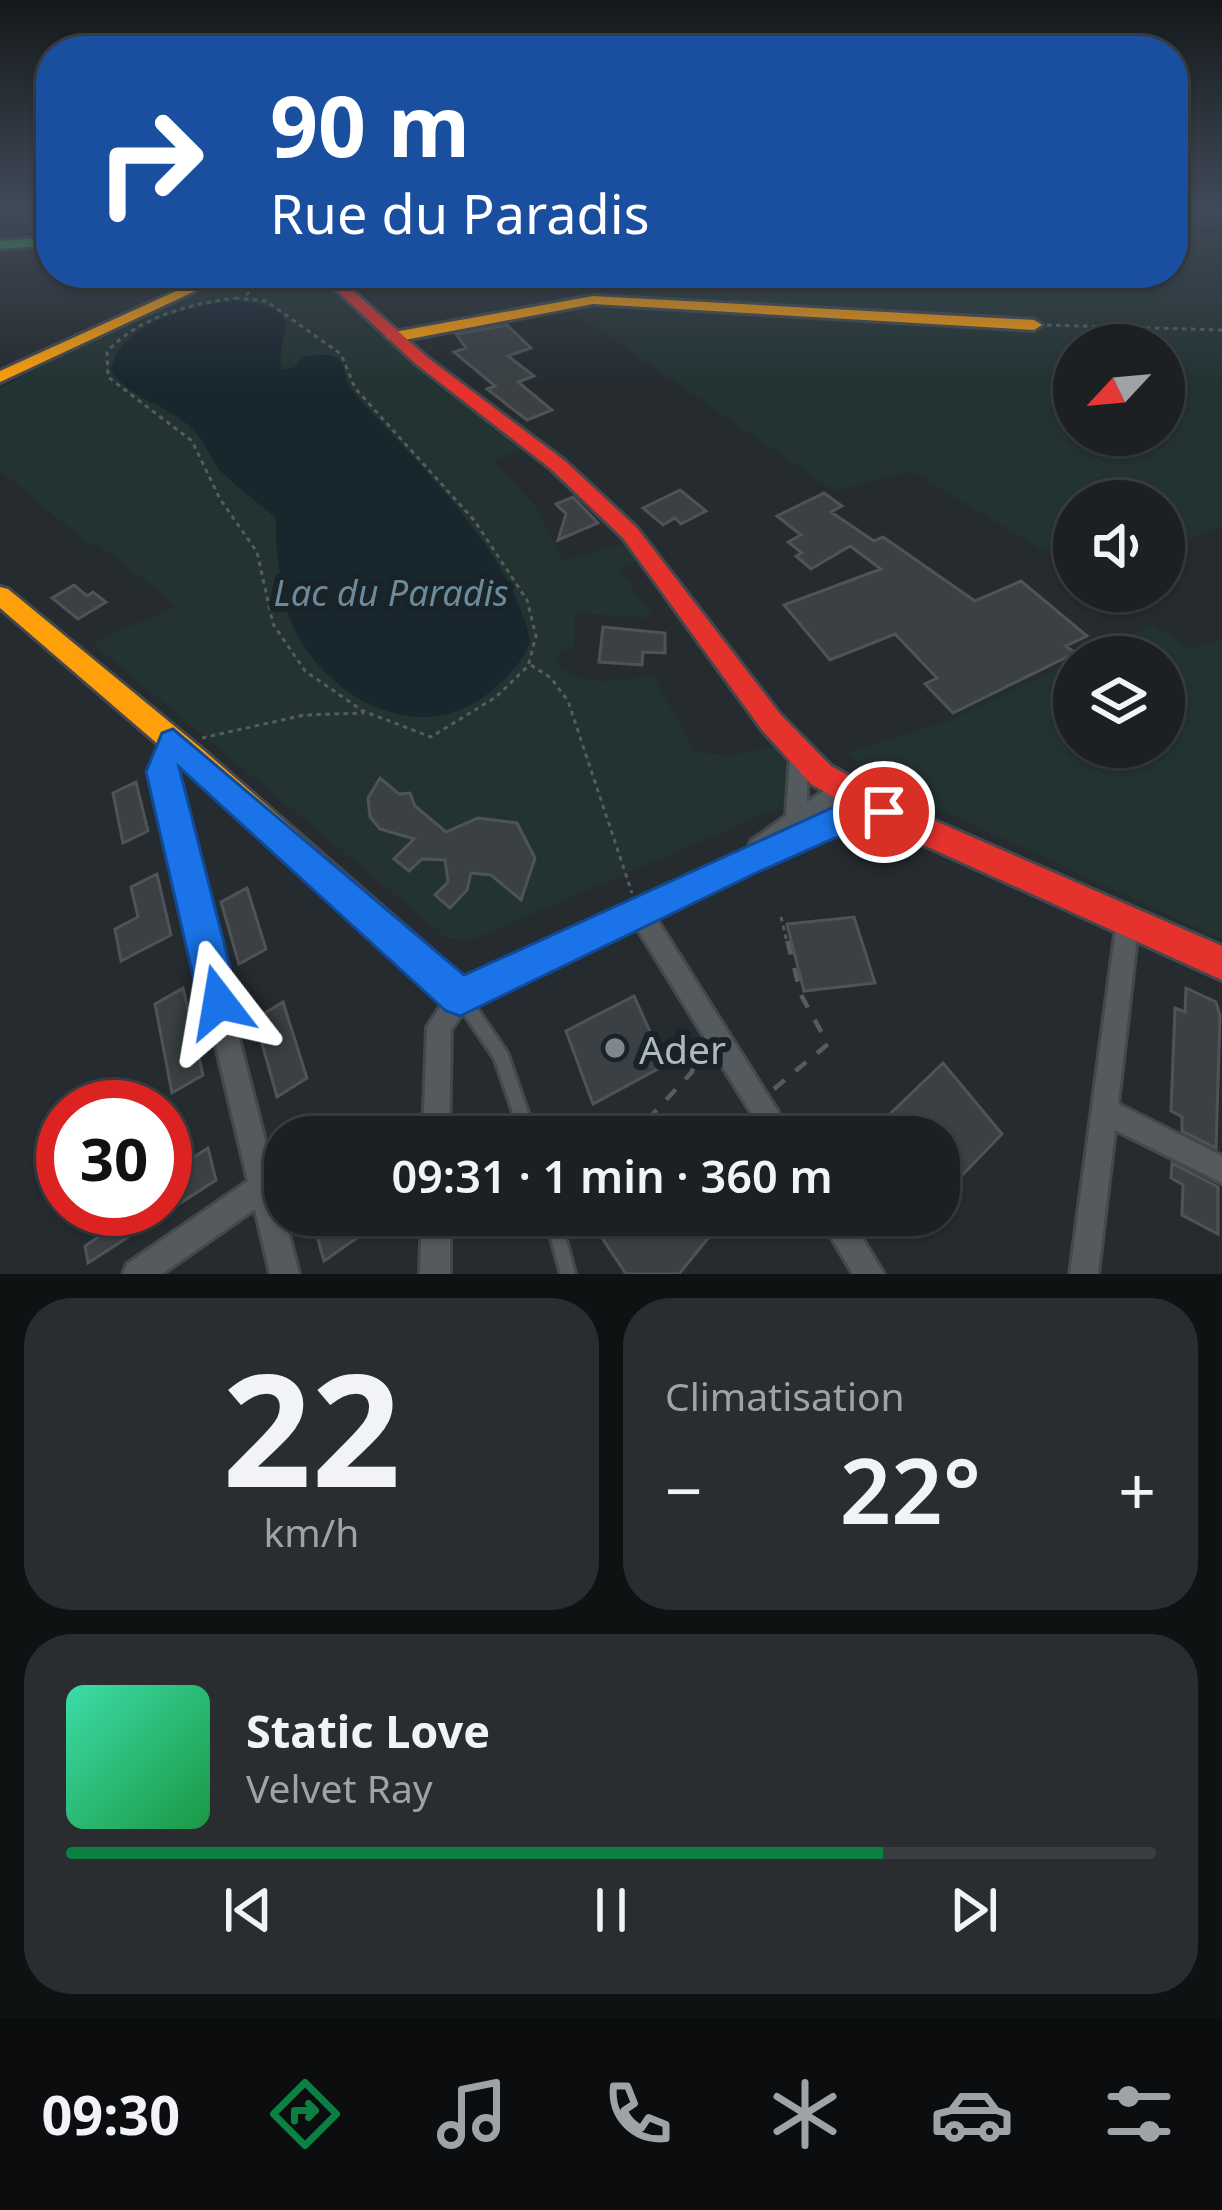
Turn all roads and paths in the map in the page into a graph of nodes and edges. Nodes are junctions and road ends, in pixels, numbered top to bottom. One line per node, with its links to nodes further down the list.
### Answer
1 (194, 288): 8 (main road)
2 (255, 288): 4 (path)
3 (343, 288): 7 (main road)
4 (244, 298): 10 (path); 11 (path)
5 (1034, 325): 6 (path); 7 (main road)
6 (1222, 330)
7 (394, 337): 13 (main road)
8 (0, 377)
9 (7, 604): 12 (main road)
10 (530, 664): 11 (path); 18 (path)
11 (366, 713): 12 (path)
12 (185, 741): 22 (main road); 31 (street)
13 (799, 755): 14 (main road); 16 (street)
14 (842, 788): 15 (main road); 16 (street)
15 (884, 812): 17 (street); 20 (main road)
16 (796, 817): 17 (street)
17 (744, 861): 18 (street)
18 (640, 914): 22 (street); 23 (street)
19 (781, 917): 24 (path)
20 (1128, 920): 21 (main road); 25 (street)
21 (1222, 963)
22 (460, 997): 26 (street); 27 (lane)
23 (706, 1017): 24 (street); 28 (path)
24 (759, 1102): 29 (street)
25 (1105, 1111): 30 (street); 42 (street)
26 (437, 1116)
27 (522, 1116)
28 (651, 1116)
29 (768, 1116)
30 (1222, 1169)
31 (264, 1182)
32 (264, 1187): 37 (street)
33 (276, 1236): 38 (street)
34 (436, 1236): 39 (street)
35 (557, 1236): 40 (lane)
36 (846, 1236): 41 (street)
37 (137, 1274)
38 (285, 1274)
39 (435, 1274)
40 (568, 1274)
41 (870, 1274)
42 (1084, 1274)

